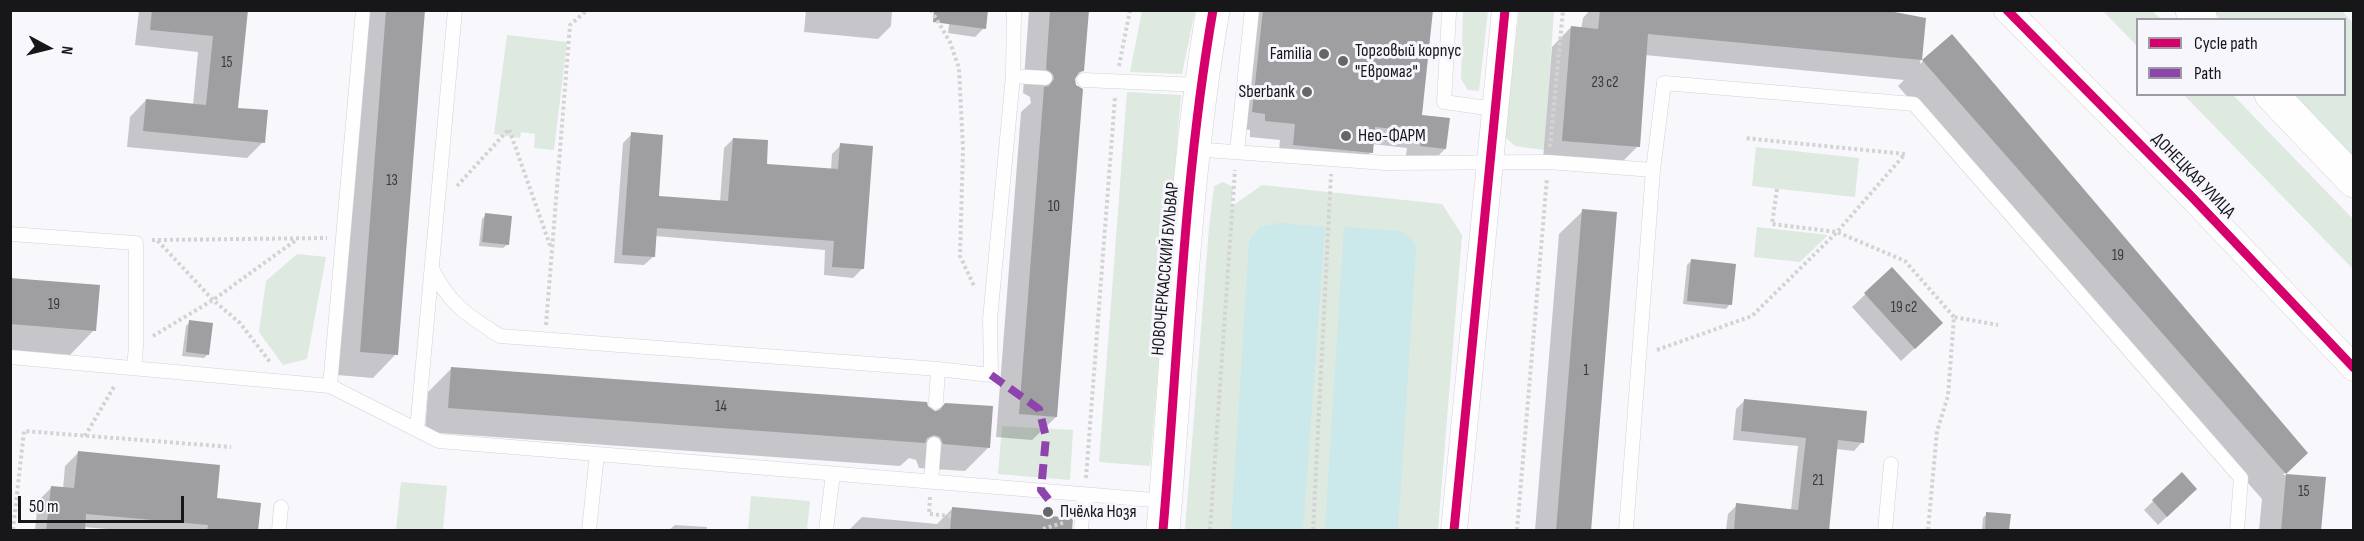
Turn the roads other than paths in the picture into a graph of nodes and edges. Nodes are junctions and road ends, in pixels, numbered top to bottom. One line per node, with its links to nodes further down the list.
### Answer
1 (363, 10): 26 (lane)
2 (455, 10): 21 (lane)
3 (1014, 10): 9 (lane)
4 (1213, 10): 12 (street, НОВОЧЕРКАССКИЙ БУЛЬВАР)
5 (1252, 10): 16 (lane)
6 (1505, 10): 14 (street)
7 (2007, 10): 24 (street, ДОНЕЦКАЯ УЛИЦА)
8 (1449, 13): 14 (lane)
9 (1013, 76): 10 (lane); 25 (lane)
10 (1045, 78)
11 (1083, 80): 12 (lane)
12 (1200, 84): 15 (street, НОВОЧЕРКАССКИЙ БУЛЬВАР)
13 (2273, 96): 19 (street)
14 (1495, 110): 17 (street)
15 (1192, 148): 16 (lane); 36 (street, НОВОЧЕРКАССКИЙ БУЛЬВАР)
16 (1236, 151): 17 (lane)
17 (1489, 163): 18 (lane); 41 (street)
18 (1653, 170): 42 (lane); 44 (lane)
19 (2354, 182)
20 (10, 234): 23 (lane)
21 (432, 269): 25 (lane); 28 (lane)
22 (10, 357): 23 (lane)
23 (130, 368): 26 (lane)
24 (2354, 368)
25 (938, 369): 27 (lane)
26 (330, 386): 28 (lane)
27 (936, 402)
28 (417, 430): 30 (lane)
29 (934, 444): 33 (lane)
30 (597, 454): 32 (lane); 38 (lane)
31 (1891, 464): 43 (lane)
32 (833, 474): 33 (lane); 39 (lane)
33 (931, 482): 34 (lane)
34 (1084, 494): 36 (lane); 40 (lane)
35 (281, 507): 37 (lane)
36 (1164, 516)
37 (279, 531)
38 (590, 531)
39 (826, 531)
40 (1081, 531)
41 (1454, 531)
42 (1626, 531)
43 (1885, 531)
44 (2237, 531)

